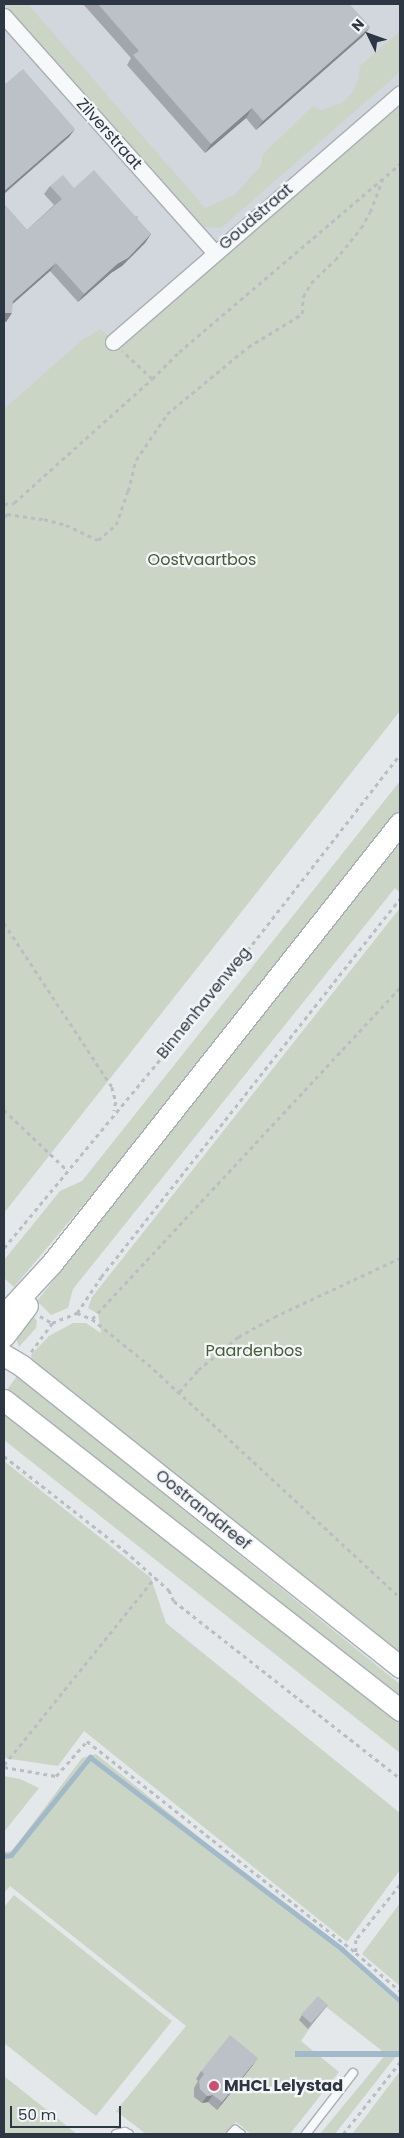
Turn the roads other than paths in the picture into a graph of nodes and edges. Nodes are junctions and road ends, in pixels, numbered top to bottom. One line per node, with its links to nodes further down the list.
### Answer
1 (4, 16): 3 (street, Zilverstraat)
2 (400, 93): 3 (street, Goudstraat)
3 (215, 252): 4 (street, Goudstraat)
4 (112, 342)
5 (400, 822): 6 (main road)
6 (52, 1263): 7 (main road); 8 (main road)
7 (4, 1315)
8 (4, 1336)
9 (4, 1354): 11 (main road, Oostranddreef)
10 (4, 1400): 12 (main road)
11 (400, 1668)
12 (400, 1710)
13 (354, 2073): 18 (lane)
14 (116, 2134): 15 (lane)
15 (128, 2134)
16 (231, 2134): 17 (lane)
17 (241, 2134)
18 (306, 2134)

